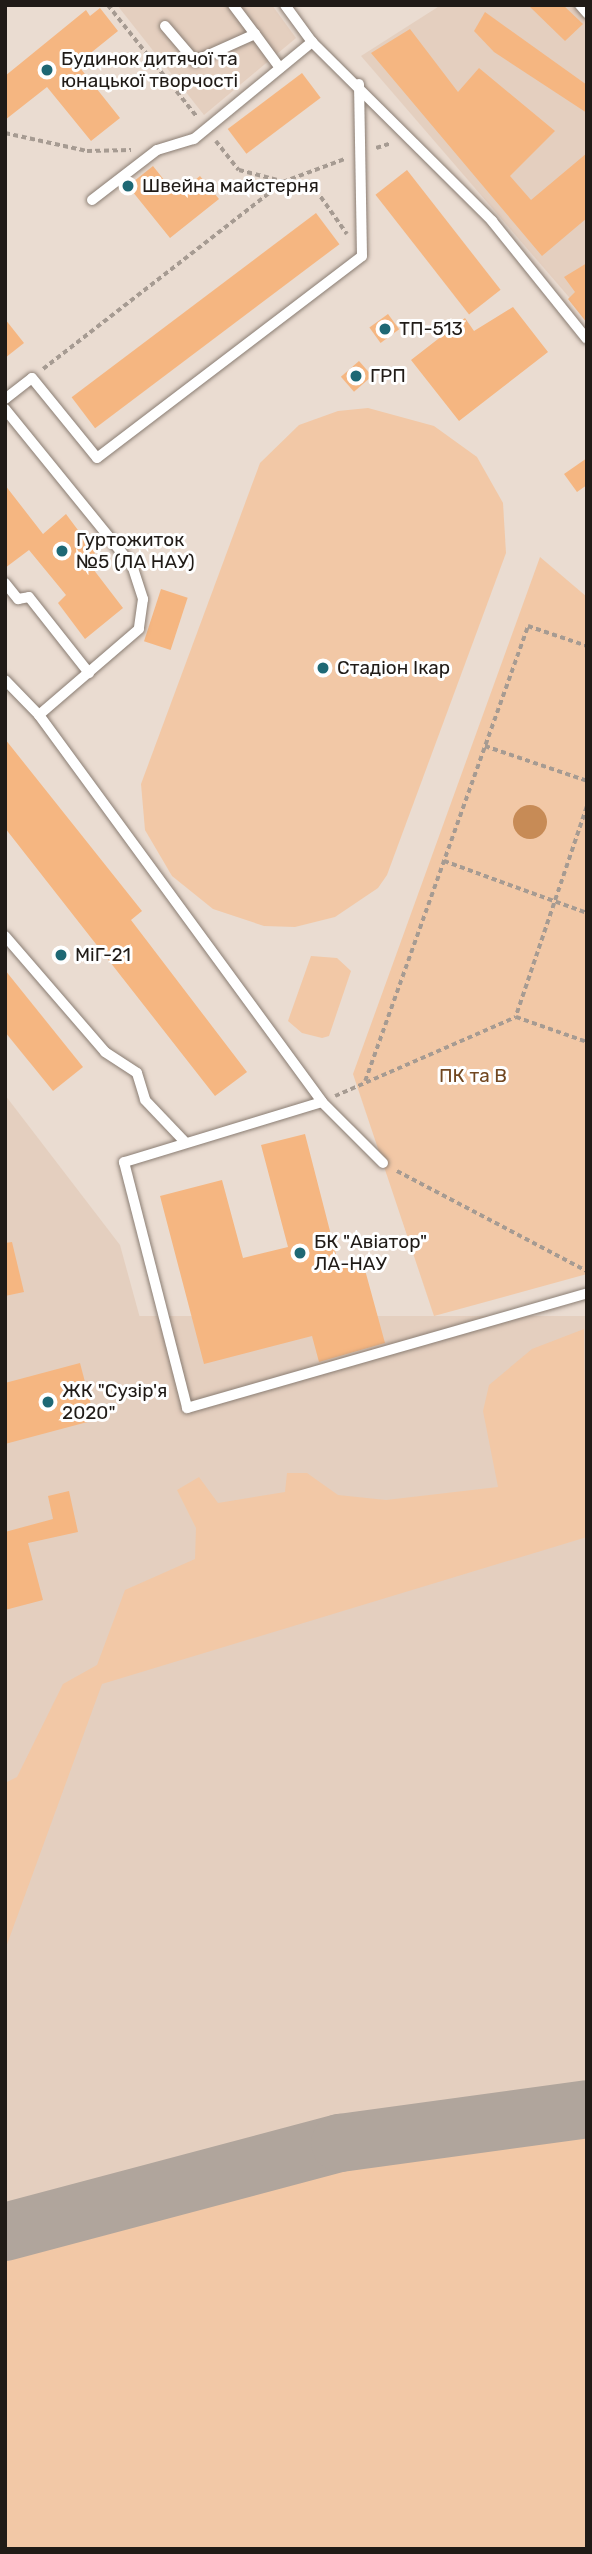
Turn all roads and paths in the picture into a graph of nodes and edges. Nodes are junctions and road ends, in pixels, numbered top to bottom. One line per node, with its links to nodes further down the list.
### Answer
1 (108, 5): 11 (path)
2 (233, 5): 7 (lane)
3 (285, 5): 8 (lane)
4 (580, 5): 5 (lane)
5 (587, 13)
6 (165, 26): 7 (lane)
7 (255, 34): 9 (lane)
8 (312, 42): 9 (lane); 10 (lane)
9 (280, 68): 11 (lane)
10 (359, 84): 16 (lane); 17 (lane)
11 (206, 129): 13 (lane); 14 (path)
12 (5, 133): 13 (path)
13 (157, 150): 15 (lane)
14 (283, 182): 16 (path); 18 (path)
15 (92, 200)
16 (362, 256): 18 (lane)
17 (587, 339)
18 (32, 378): 19 (lane)
19 (5, 399)
20 (5, 409): 23 (lane)
21 (5, 583): 23 (lane)
22 (587, 646): 26 (path)
23 (89, 673): 25 (lane)
24 (5, 680): 25 (lane)
25 (39, 715): 36 (lane)
26 (485, 746): 27 (path); 29 (path)
27 (587, 781)
28 (587, 807): 30 (path)
29 (444, 860): 30 (path); 35 (path)
30 (555, 901): 31 (path); 33 (path)
31 (587, 913)
32 (5, 936): 37 (lane)
33 (516, 1017): 34 (path); 35 (path)
34 (587, 1042)
35 (365, 1081): 36 (path)
36 (322, 1102): 37 (lane); 38 (lane)
37 (185, 1142): 40 (lane)
38 (383, 1163): 39 (path)
39 (587, 1271)
40 (587, 1293)

